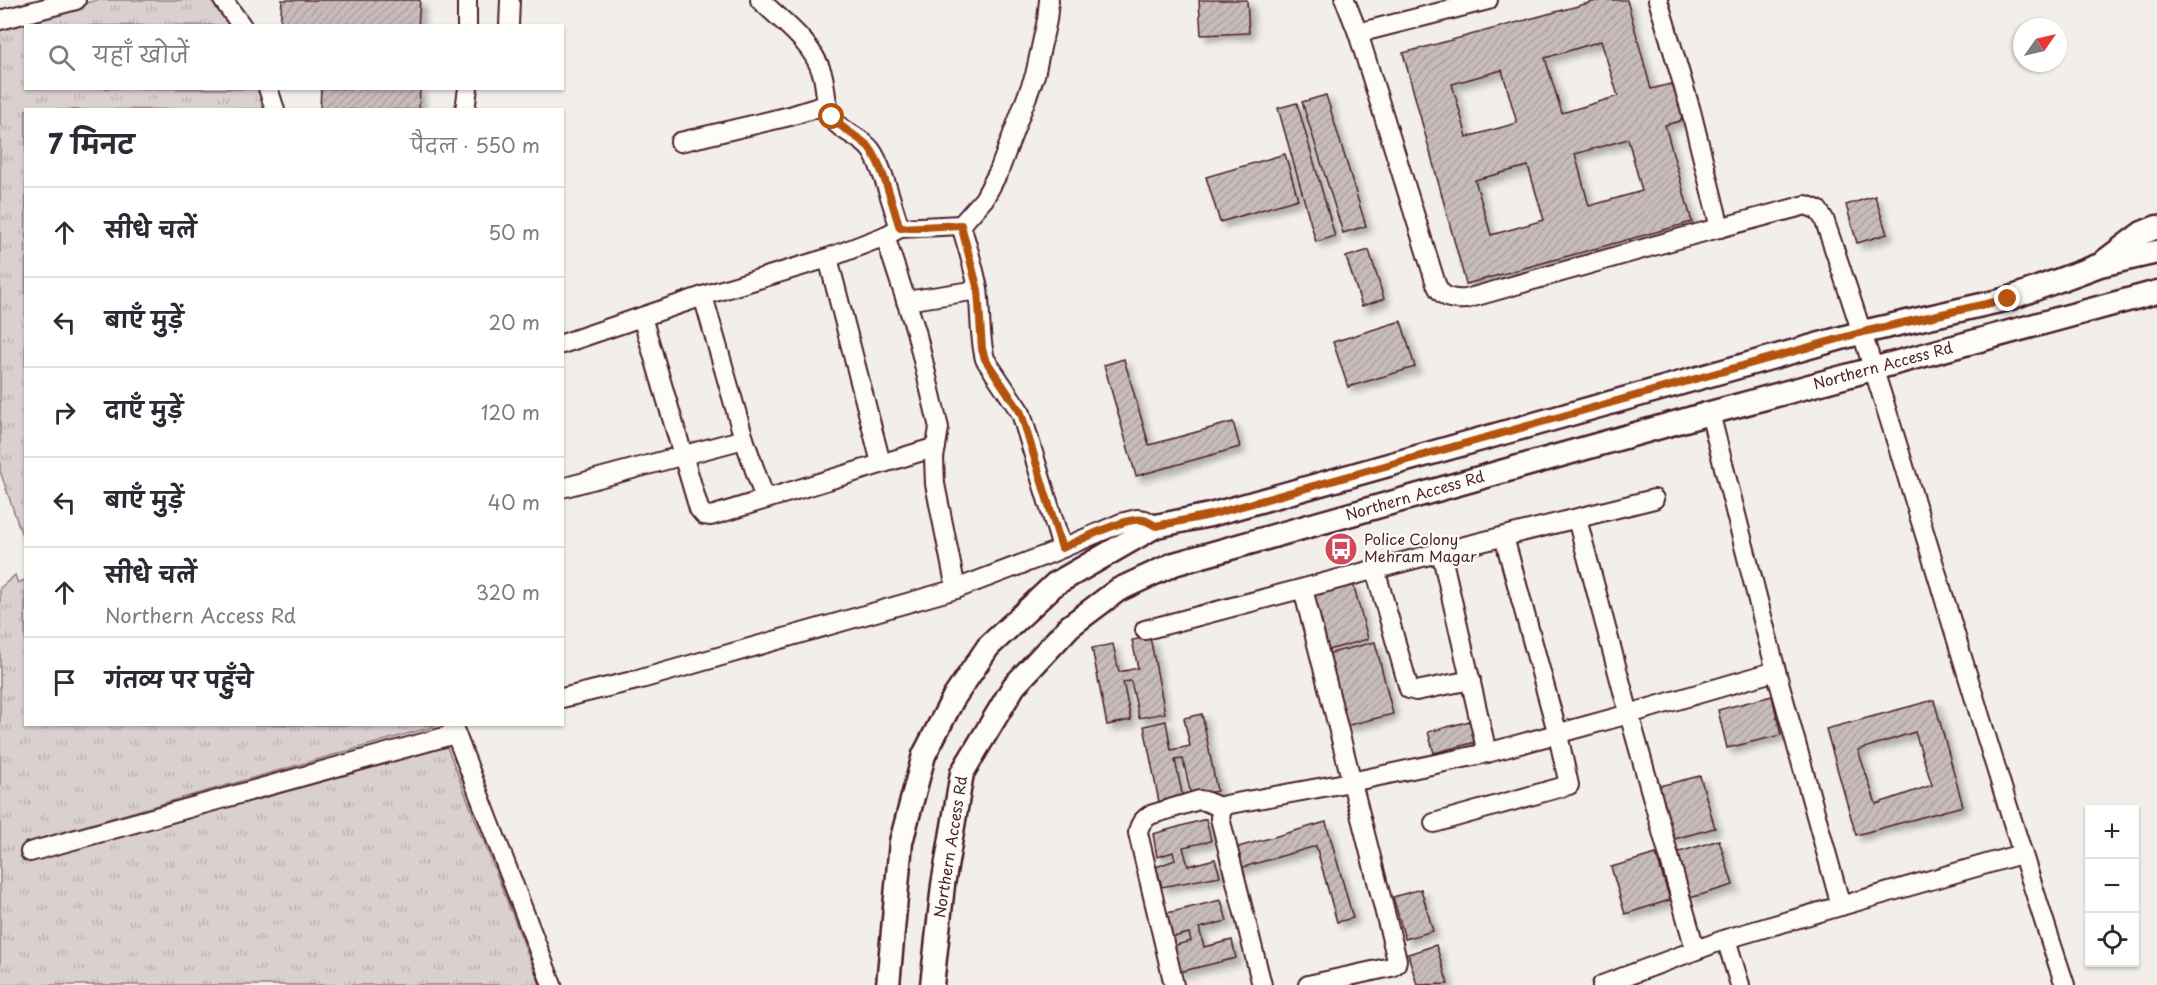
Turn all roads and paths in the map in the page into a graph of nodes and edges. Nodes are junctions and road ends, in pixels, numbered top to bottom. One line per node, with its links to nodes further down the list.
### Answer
1 (76, 0): 10 (street)
2 (223, 0): 11 (street)
3 (467, 0): 12 (street)
4 (510, 0): 13 (street)
5 (760, 0): 17 (street)
6 (1049, 0): 21 (street)
7 (1345, 0): 14 (street)
8 (1488, 0): 14 (street)
9 (1658, 0): 23 (street)
10 (0, 20)
11 (241, 24)
12 (467, 24)
13 (509, 24)
14 (1358, 33): 23 (street)
15 (269, 90): 18 (street)
16 (468, 90): 19 (street)
17 (828, 104): 20 (street); 24 (street)
18 (274, 108)
19 (465, 108)
20 (680, 142)
21 (961, 225): 24 (street); 28 (street)
22 (2157, 227): 27 (main road)
23 (1720, 228): 33 (street)
24 (892, 232): 26 (street); 31 (street)
25 (2157, 252): 27 (main road)
26 (828, 258): 30 (street); 40 (street)
27 (2100, 265): 33 (main road)
28 (978, 290): 31 (street); 48 (street)
29 (2157, 292): 35 (main road, Northern Access Rd)
30 (703, 296): 32 (street); 37 (street)
31 (906, 301): 38 (street)
32 (642, 317): 34 (street); 39 (street)
33 (1863, 332): 35 (street); 44 (main road)
34 (564, 343)
35 (1874, 368): 36 (main road, Northern Access Rd); 66 (street)
36 (1710, 413): 49 (main road, Northern Access Rd); 55 (street)
37 (744, 439): 39 (street); 42 (street)
38 (936, 447): 40 (street); 52 (street)
39 (685, 456): 41 (street); 42 (street)
40 (881, 463): 42 (street)
41 (564, 487)
42 (765, 499)
43 (1654, 499): 45 (street)
44 (1210, 515): 46 (main road); 49 (main road)
45 (1577, 519): 47 (street); 58 (street)
46 (1156, 526): 48 (street); 71 (main road)
47 (1504, 537): 50 (street); 60 (street)
48 (1062, 548): 52 (street)
49 (1221, 550): 72 (main road, Northern Access Rd)
50 (1441, 552): 51 (street); 56 (street)
51 (1375, 569): 53 (street); 56 (street)
52 (956, 589): 57 (street)
53 (1303, 589): 54 (street); 62 (street)
54 (1145, 630)
55 (1776, 671): 58 (street); 67 (street)
56 (1471, 680): 61 (street)
57 (564, 698)
58 (1629, 714): 60 (street); 69 (street)
59 (454, 729): 65 (street); 70 (street)
60 (1558, 735): 61 (street); 64 (street)
61 (1487, 753): 62 (street)
62 (1351, 782): 63 (street); 75 (street)
63 (1222, 808): 73 (street); 74 (street)
64 (1434, 823)
65 (30, 852)
66 (2021, 854): 67 (street); 78 (street)
67 (1841, 906): 68 (street)
68 (1726, 939): 69 (street); 77 (street)
69 (1695, 949): 76 (street)
70 (552, 985)
71 (888, 985)
72 (932, 985)
73 (1174, 985)
74 (1262, 985)
75 (1308, 985)
76 (1602, 985)
77 (1740, 985)
78 (2066, 985)

